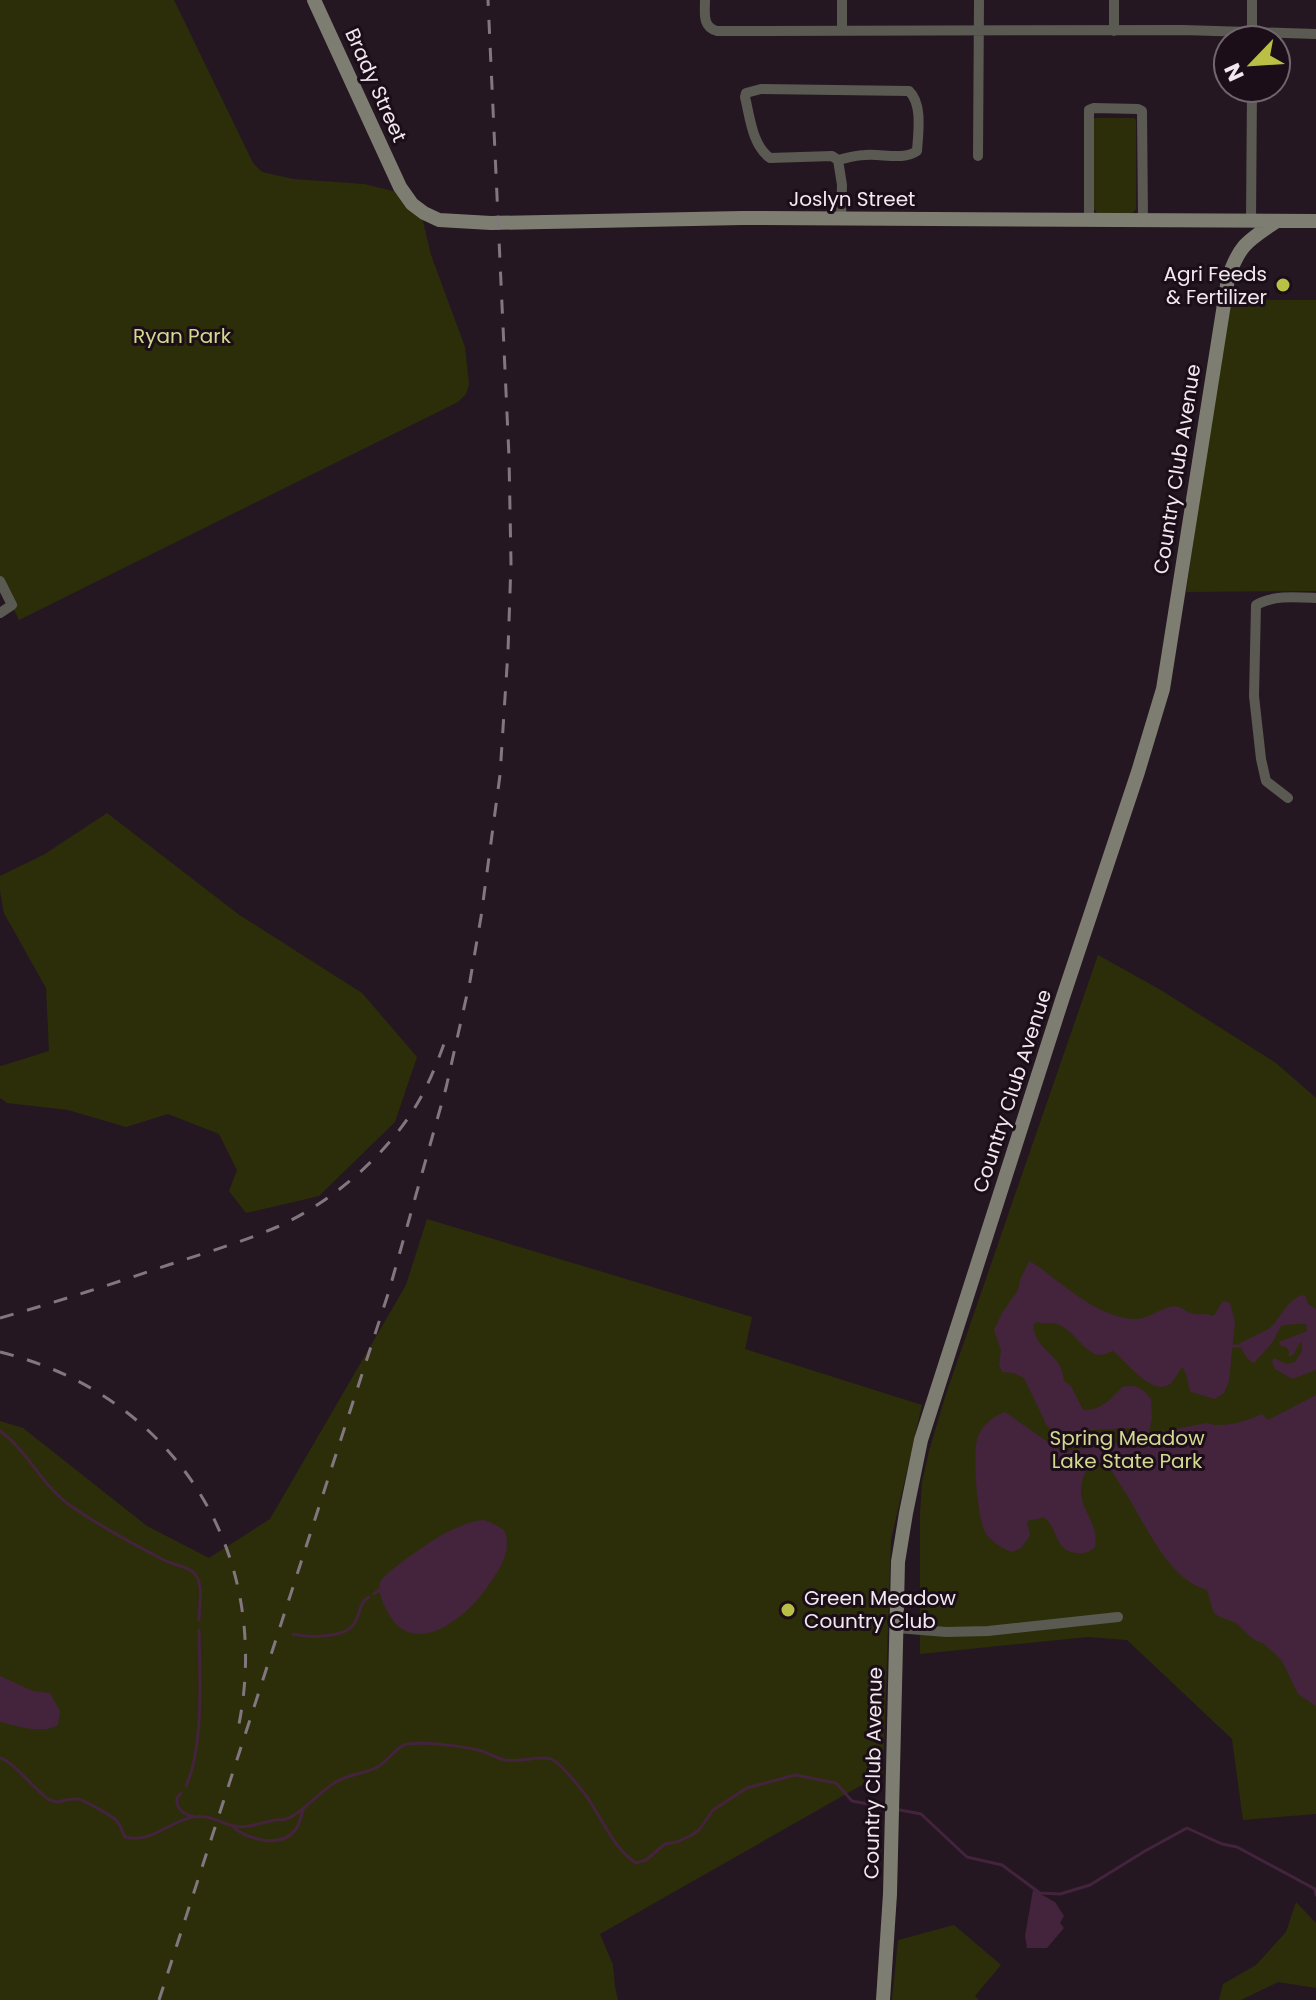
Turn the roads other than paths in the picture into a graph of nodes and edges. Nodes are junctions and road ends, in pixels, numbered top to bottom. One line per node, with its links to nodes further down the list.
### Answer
1 (314, 0): 17 (street, Brady Street)
2 (705, 0): 8 (street)
3 (842, 0): 8 (street)
4 (979, 0): 9 (street)
5 (1114, 0): 10 (street)
6 (1252, 0): 7 (street)
7 (1252, 24)
8 (842, 30): 9 (street)
9 (978, 31): 10 (street); 15 (street)
10 (1114, 31): 11 (street)
11 (1212, 33)
12 (1316, 34): 13 (street)
13 (1292, 35)
14 (1252, 104): 21 (street)
15 (978, 156)
16 (838, 160): 16 (street); 18 (street)
17 (400, 187): 18 (street, Joslyn Street)
18 (841, 219): 19 (street, Joslyn Street)
19 (1089, 220): 20 (street, Joslyn Street); 20 (street)
20 (1143, 220): 21 (street, Joslyn Street)
21 (1251, 221): 22 (street, Joslyn Street)
22 (1277, 221): 23 (street, Joslyn Street); 29 (street, Country Club Avenue)
23 (1316, 221)
24 (0, 581): 26 (street)
25 (1316, 598): 27 (street)
26 (0, 613)
27 (1288, 798)
28 (1118, 1617): 29 (street)
29 (897, 1628): 30 (street, Country Club Avenue)
30 (883, 2000)

